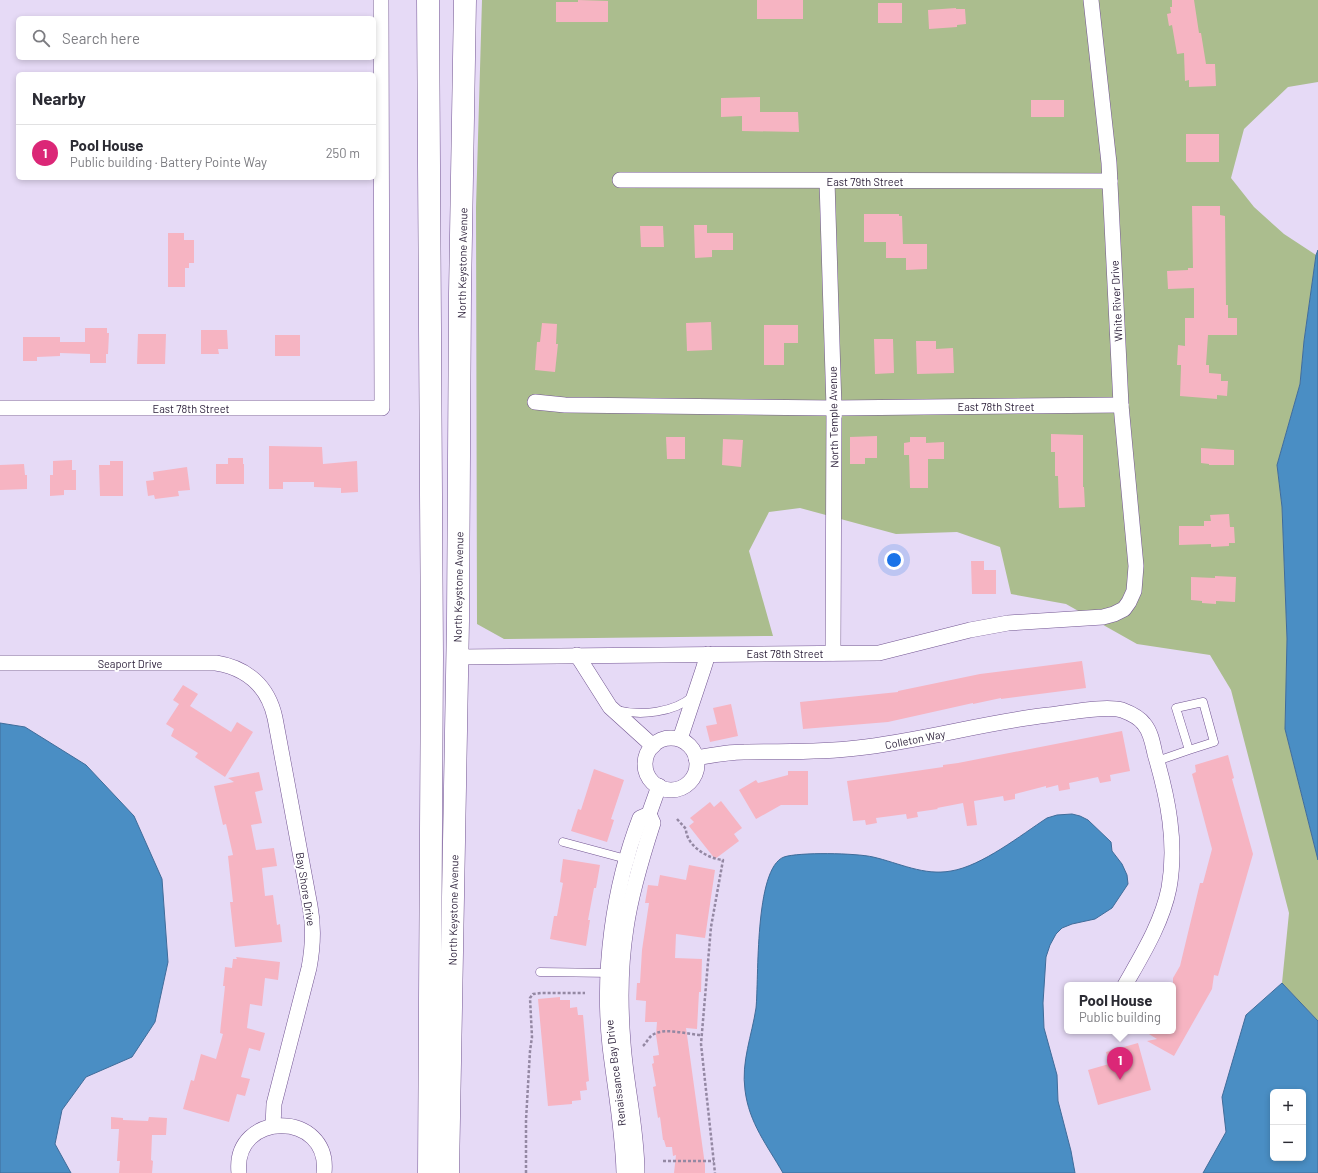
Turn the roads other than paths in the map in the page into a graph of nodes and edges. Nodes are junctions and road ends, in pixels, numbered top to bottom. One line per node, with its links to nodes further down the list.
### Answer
1 (381, 0): 10 (street, East 78th Street)
2 (428, 0): 16 (main road, North Keystone Avenue)
3 (465, 0): 16 (main road, North Keystone Avenue)
4 (1091, 0): 6 (street, White River Drive)
5 (620, 180): 7 (street, East 79th Street)
6 (1110, 181): 7 (street, East 79th Street); 9 (street, White River Drive)
7 (828, 182): 11 (street, North Temple Avenue)
8 (535, 402): 11 (street, East 78th Street)
9 (1121, 405): 11 (street, East 78th Street); 12 (street, White River Drive)
10 (0, 408)
11 (834, 408): 13 (street, North Temple Avenue)
12 (1130, 602): 13 (street, East 78th Street)
13 (833, 653): 14 (street, East 78th Street)
14 (708, 654): 15 (street, East 78th Street); 19 (street)
15 (577, 655): 16 (street, East 78th Street); 20 (street)
16 (444, 657): 35 (main road, North Keystone Avenue); 36 (main road, North Keystone Avenue)
17 (0, 663): 18 (street, Seaport Drive)
18 (255, 680): 32 (street, Bay Shore Drive)
19 (695, 694): 20 (lane); 21 (street)
20 (612, 708): 22 (street)
21 (680, 739): 22 (street); 24 (street)
22 (653, 746): 26 (street)
23 (1189, 750): 23 (lane); 25 (lane)
24 (696, 758): 25 (street, Colleton Way); 26 (street)
25 (1157, 761): 31 (street)
26 (659, 786): 28 (street, Renaissance Bay Drive)
27 (563, 842): 28 (lane)
28 (633, 861): 30 (street, Renaissance Bay Drive)
29 (540, 972): 30 (lane)
30 (615, 974): 37 (street, Renaissance Bay Drive); 38 (street, Renaissance Bay Drive)
31 (1127, 982)
32 (273, 1126): 33 (street); 34 (street)
33 (239, 1173)
34 (324, 1173)
35 (429, 1173)
36 (448, 1173)
37 (624, 1173)
38 (637, 1173)

